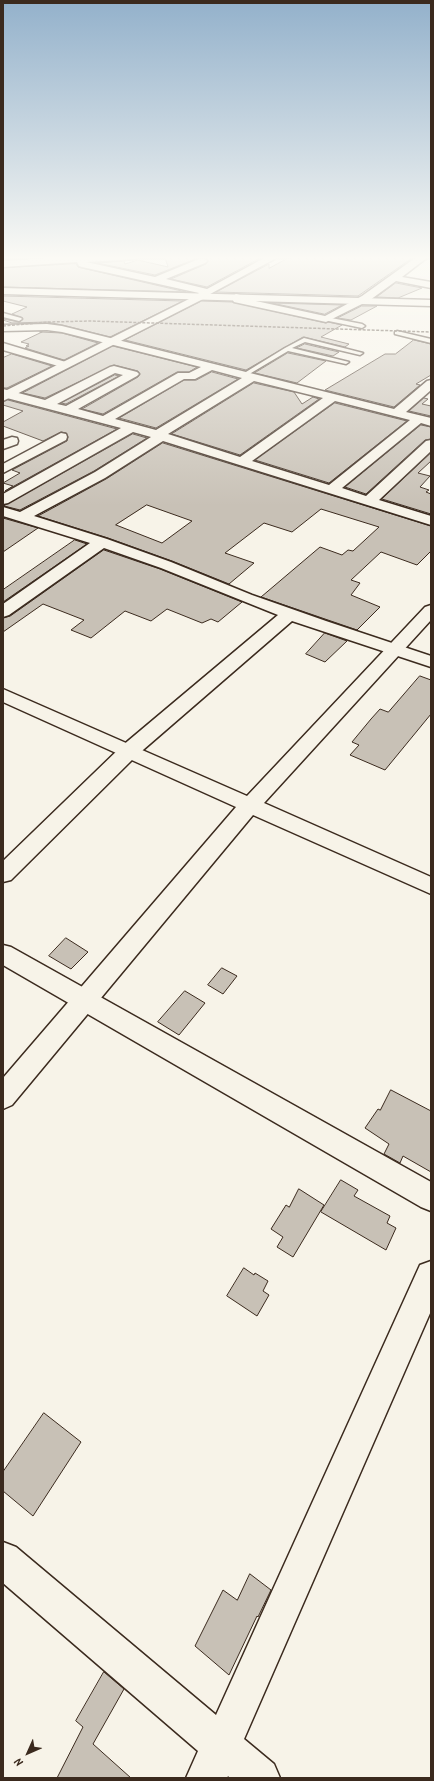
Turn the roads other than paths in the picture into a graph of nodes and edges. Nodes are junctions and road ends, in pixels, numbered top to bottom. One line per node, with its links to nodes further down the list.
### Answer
1 (104, 339): 3 (main road)
2 (116, 339): 3 (main road)
3 (112, 341): 8 (main road); 9 (main road)
4 (3, 346): 8 (main road)
5 (287, 349): 6 (lane); 7 (lane); 10 (lane)
6 (360, 353)
7 (346, 362)
8 (65, 365): 12 (main road)
9 (211, 366): 10 (main road); 17 (main road)
10 (248, 376): 13 (main road); 20 (main road)
11 (431, 384): 16 (main road)
12 (5, 395): 14 (main road)
13 (333, 397): 16 (main road); 23 (main road)
14 (47, 404): 15 (main road); 15 (main road)
15 (69, 409): 17 (main road)
16 (396, 414): 18 (main road)
17 (106, 419): 19 (main road)
18 (425, 421): 25 (main road)
19 (132, 427): 20 (main road); 26 (main road)
20 (160, 436): 23 (main road); 29 (main road)
21 (61, 437): 24 (main road)
22 (431, 444): 27 (main road)
23 (243, 461): 25 (main road)
24 (3, 469)
25 (331, 490): 27 (main road)
26 (3, 500)
27 (368, 502): 30 (main road)
28 (3, 511): 29 (main road)
29 (21, 517): 31 (main road)
30 (431, 521)
31 (102, 542): 33 (main road); 34 (main road)
32 (431, 610): 35 (main road)
33 (3, 612)
34 (290, 614): 35 (main road); 38 (main road)
35 (394, 650): 36 (main road); 39 (main road)
36 (431, 662)
37 (3, 695): 38 (main road)
38 (129, 751): 39 (main road); 40 (main road)
39 (250, 805): 41 (main road); 43 (main road)
40 (3, 874)
41 (431, 886)
42 (3, 954): 43 (main road)
43 (84, 1000): 44 (main road); 45 (main road)
44 (3, 1097)
45 (431, 1197)
46 (431, 1276): 48 (main road)
47 (3, 1560): 48 (main road)
48 (222, 1745): 49 (main road); 50 (main road)
49 (206, 1778)
50 (260, 1778)

